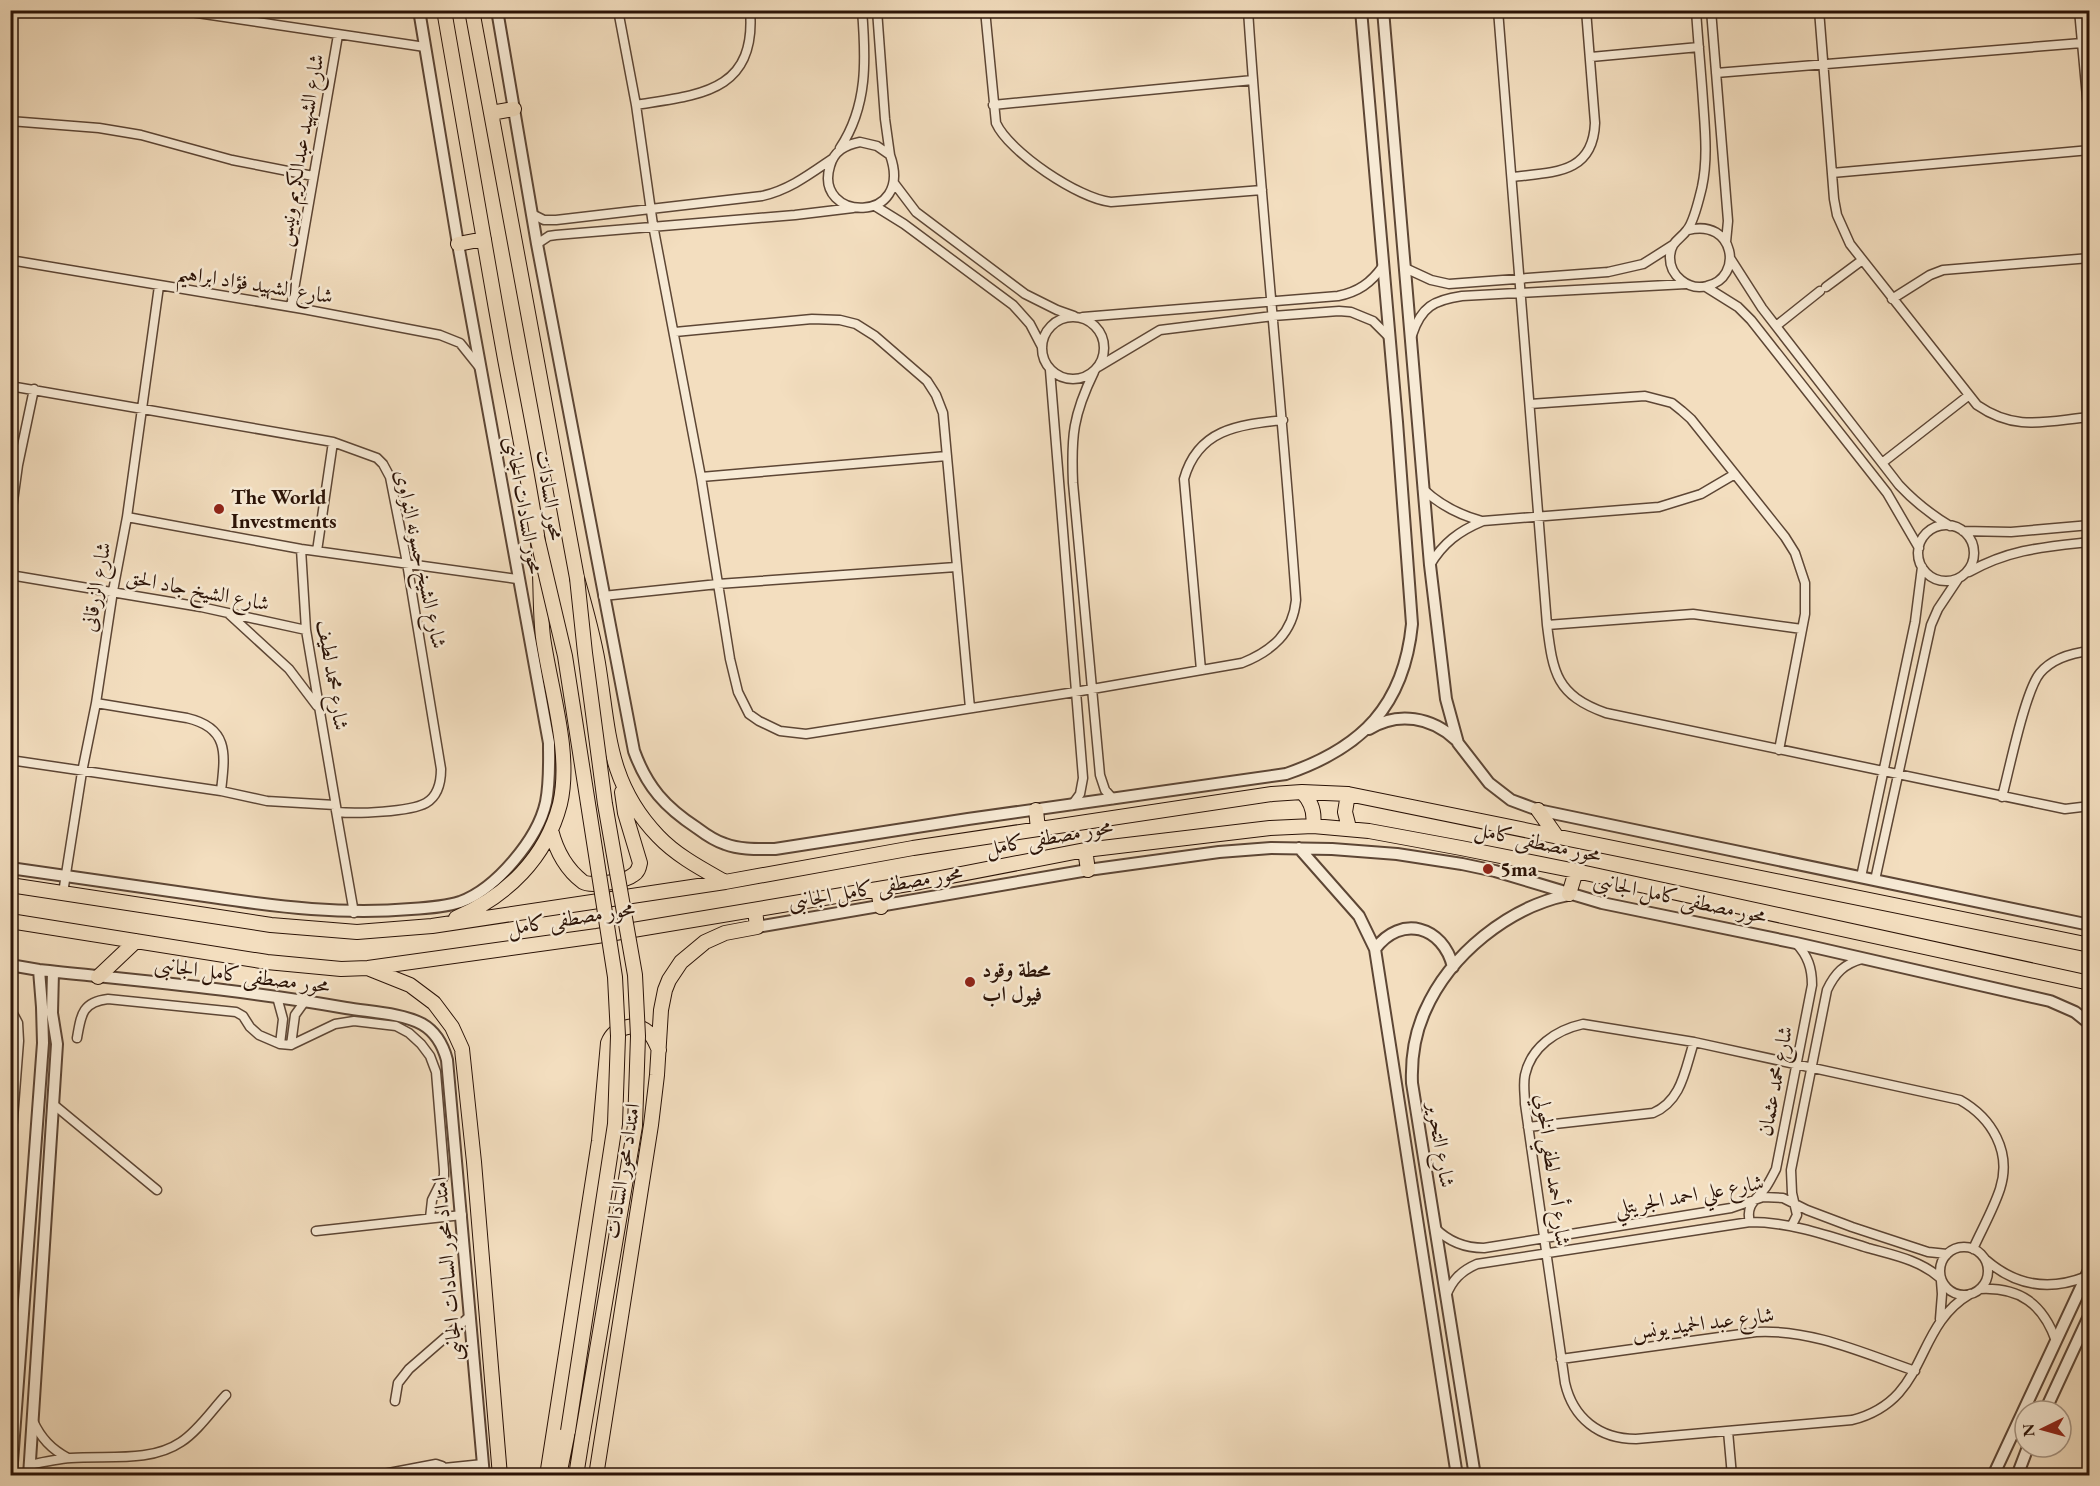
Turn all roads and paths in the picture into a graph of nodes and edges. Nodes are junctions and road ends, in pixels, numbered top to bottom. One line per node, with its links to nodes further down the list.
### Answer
1 (177, 10): 20 (street)
2 (419, 10): 22 (street, محور السادات الجانبى)
3 (444, 10): 49 (main road, محور السادات)
4 (472, 10): 31 (main road, محور السادات)
5 (497, 10): 30 (street)
6 (618, 10): 28 (street)
7 (750, 10): 28 (street)
8 (862, 10): 34 (street)
9 (877, 10): 36 (street)
10 (985, 10): 29 (street)
11 (1248, 10): 27 (street)
12 (1361, 10): 58 (street)
13 (1383, 10): 59 (street)
14 (1498, 10): 40 (street)
15 (1587, 10): 24 (street)
16 (1696, 10): 23 (street)
17 (1711, 10): 26 (street)
18 (1819, 10): 25 (street)
19 (2079, 10): 21 (street)
20 (338, 35): 22 (street); 39 (street, شارع الشهيد عبدالكريم ونيس)
21 (2082, 43): 25 (street); 33 (street)
22 (425, 47): 51 (street, محور السادات الجانبى)
23 (1699, 47): 24 (street); 48 (street)
24 (1591, 57): 40 (street)
25 (1823, 64): 26 (street); 38 (street)
26 (1716, 73): 50 (street)
27 (1252, 80): 29 (street); 42 (street)
28 (636, 105): 45 (street)
29 (993, 105): 42 (street)
30 (514, 109): 31 (main road); 46 (street)
31 (491, 113): 112 (main road, محور السادات)
32 (10, 121): 39 (street)
33 (2090, 130)
34 (840, 148): 36 (street); 37 (street)
35 (2090, 150): 38 (street)
36 (890, 155): 41 (street)
37 (832, 159): 44 (street); 45 (street)
38 (1832, 173): 57 (street)
39 (313, 176): 67 (street, شارع الشهيد عبدالكريم ونيس)
40 (1512, 177): 60 (street)
41 (894, 183): 43 (street); 69 (street)
42 (1262, 190): 66 (street)
43 (875, 206): 44 (street); 74 (street)
44 (853, 208): 47 (street)
45 (651, 209): 46 (street); 47 (street)
46 (532, 214): 52 (street)
47 (653, 225): 52 (street); 71 (street)
48 (1688, 230): 50 (street); 53 (street)
49 (484, 239): 51 (main road); 101 (main road, محور السادات)
50 (1726, 242): 54 (street)
51 (458, 244): 75 (street, محور السادات الجانبى)
52 (537, 244): 116 (street)
53 (1673, 245): 60 (street); 61 (street)
54 (1730, 258): 63 (street); 70 (street)
55 (2090, 258): 65 (street)
56 (10, 260): 62 (street, شارع الشهيد فؤاد ابراهيم)
57 (1861, 261): 65 (street); 70 (street)
58 (1383, 266): 66 (street); 72 (street)
59 (1405, 268): 60 (street); 73 (street)
60 (1520, 278): 64 (street)
61 (1686, 284): 63 (street); 64 (street)
62 (159, 286): 67 (street, شارع الشهيد فؤاد ابراهيم); 82 (street, شارع الزرقانى)
63 (1706, 287): 103 (street)
64 (1521, 293): 73 (street); 81 (street)
65 (1892, 299): 80 (street)
66 (1272, 302): 68 (street); 69 (street)
67 (291, 307): 75 (street, شارع الشهيد فؤاد ابراهيم)
68 (1273, 316): 72 (street); 76 (street); 84 (street)
69 (1078, 317): 74 (street); 76 (street)
70 (1776, 326): 89 (street)
71 (675, 332): 88 (street); 92 (street)
72 (1389, 338): 86 (street)
73 (1411, 339): 85 (street)
74 (1042, 347): 77 (street)
75 (480, 368): 113 (street, محور السادات الجانبى)
76 (1096, 369): 77 (street); 123 (street)
77 (1050, 370): 124 (street)
78 (10, 386): 79 (street, شارع الشيخ حسونه النواوى)
79 (34, 389): 82 (street, شارع الشيخ حسونه النواوى); 90 (street)
80 (1968, 396): 83 (street); 89 (street)
81 (1530, 404): 91 (street); 94 (street)
82 (142, 409): 87 (street, شارع الشيخ حسونه النواوى); 95 (street, شارع الزرقانى)
83 (2090, 417)
84 (1283, 420): 122 (street); 122 (street)
85 (1418, 421): 86 (street); 93 (street)
86 (1397, 422): 128 (street)
87 (333, 442): 105 (street); 106 (street, شارع الشيخ حسونه النواوى)
88 (947, 456): 92 (street); 108 (street)
89 (1882, 463): 98 (street)
90 (14, 464): 97 (street)
91 (1735, 474): 94 (street); 119 (street)
92 (701, 477): 114 (street)
93 (1423, 489): 96 (street); 107 (street)
94 (1539, 516): 96 (street); 118 (street)
95 (127, 517): 104 (street); 115 (street, شارع الزرقانى)
96 (1483, 521): 107 (street)
97 (10, 523)
98 (1950, 525): 100 (street); 103 (street)
99 (2090, 525): 100 (street)
100 (1963, 531): 111 (street)
101 (537, 537): 149 (main road, محور السادات); 243 (main road, bridge)
102 (2090, 542): 111 (street)
103 (1919, 548): 109 (street)
104 (301, 549): 105 (street); 120 (street, شارع محمد لطيف)
105 (317, 551): 106 (street)
106 (407, 563): 113 (street); 143 (street, شارع الشيخ حسونه النواوى)
107 (1430, 565): 129 (street)
108 (956, 567): 114 (street); 127 (street)
109 (1922, 567): 111 (street); 133 (street)
110 (10, 575): 115 (street, شارع الشيخ جاد الحق)
111 (1962, 576): 134 (street)
112 (577, 578): 135 (main road, محور السادات); 244 (main road, bridge)
113 (517, 579): 166 (street, محور السادات الجانبى)
114 (718, 584): 116 (street); 127 (street)
115 (113, 591): 117 (street, شارع الشيخ جاد الحق); 125 (street, شارع الزرقانى)
116 (603, 596): 144 (street)
117 (228, 613): 120 (street, شارع الشيخ جاد الحق); 126 (street)
118 (1547, 625): 119 (street); 130 (street)
119 (1802, 629): 130 (street)
120 (306, 630): 126 (street, شارع محمد لطيف)
121 (2090, 651): 139 (street)
122 (1201, 670): 123 (street)
123 (1092, 689): 124 (street); 140 (street)
124 (1075, 692): 127 (street); 141 (street)
125 (96, 703): 132 (street, شارع الزرقانى); 136 (street)
126 (319, 708): 143 (street, شارع محمد لطيف)
127 (970, 708)
128 (1363, 733): 129 (street); 140 (street)
129 (1458, 742): 145 (street)
130 (1779, 750): 133 (street)
131 (10, 760): 132 (street, شارع الشيخ حسونه النواوى)
132 (82, 772): 136 (street, شارع الشيخ حسونه النواوى); 156 (street, شارع الزرقانى)
133 (1883, 772): 134 (street); 157 (street)
134 (1898, 775): 139 (street); 158 (street)
135 (622, 784): 149 (main road); 159 (main road, محور السادات)
136 (220, 791): 143 (street, شارع الشيخ حسونه النواوى)
137 (1302, 792): 138 (main road, محور مصطفى كامل); 146 (main road); 148 (main road, محور مصطفى كامل)
138 (1348, 794): 147 (main road); 150 (main road, محور مصطفى كامل)
139 (2002, 797): 142 (street)
140 (1113, 799): 141 (street)
141 (1072, 805): 144 (street)
142 (2090, 806)
143 (336, 808): 166 (street, شارع محمد لطيف)
144 (1036, 810): 148 (main road)
145 (1538, 810): 150 (main road); 157 (street)
146 (1313, 826): 147 (main road, محور مصطفى كامل); 152 (main road, محور مصطفى كامل)
147 (1349, 828): 155 (main road, محور مصطفى كامل)
148 (1038, 829): 159 (main road, محور مصطفى كامل)
149 (551, 830): 169 (main road, محور السادات)
150 (1557, 837): 173 (main road, محور مصطفى كامل)
151 (1299, 848): 154 (street, محور مصطفى كامل الجانبى); 163 (street, محور مصطفى كامل الجانبى); 174 (street, شارع التحرير)
152 (1085, 850): 154 (main road); 161 (main road, محور مصطفى كامل)
153 (10, 868): 156 (street)
154 (1088, 870): 164 (street, محور مصطفى كامل الجانبى)
155 (1576, 871): 163 (main road); 182 (main road, محور مصطفى كامل)
156 (66, 876): 162 (street, شارع الزرقانى); 166 (street)
157 (1861, 877): 158 (street)
158 (1875, 880): 168 (street)
159 (725, 882): 169 (main road, محور مصطفى كامل)
160 (10, 885): 162 (main road, محور مصطفى كامل)
161 (878, 889): 164 (main road); 165 (main road, محور مصطفى كامل)
162 (63, 893): 169 (main road, محور مصطفى كامل)
163 (1569, 894): 172 (street, محور مصطفى كامل الجانبى); 177 (street, شارع التحرير)
164 (881, 907): 170 (street, محور مصطفى كامل الجانبى)
165 (755, 910): 170 (main road); 178 (main road, محور مصطفى كامل)
166 (354, 913)
167 (10, 921): 171 (main road, محور مصطفى كامل)
168 (2087, 925)
169 (432, 926)
170 (757, 927): 191 (main road, امتداد محور السادات)
171 (136, 941): 178 (main road, محور مصطفى كامل); 181 (main road)
172 (1796, 943): 175 (street, محور مصطفى كامل الجانبى); 195 (street, شارع محمد عثمان)
173 (2090, 945)
174 (1375, 949): 177 (street); 246 (street, شارع التحرير)
175 (1865, 958): 186 (street, محور مصطفى كامل الجانبى); 196 (street, شارع محمد عثمان)
176 (10, 965): 179 (street, محور مصطفى كامل الجانبى)
177 (1453, 967): 209 (street, شارع التحرير)
178 (368, 968): 241 (main road)
179 (39, 970): 180 (street, محور مصطفى كامل الجانبى); 192 (street)
180 (53, 972): 181 (street, محور مصطفى كامل الجانبى); 194 (street)
181 (98, 977): 183 (street, محور مصطفى كامل الجانبى)
182 (2090, 983)
183 (278, 997): 184 (street, محور مصطفى كامل الجانبى); 189 (street)
184 (305, 1001): 190 (street); 193 (street, محور مصطفى كامل الجانبى)
185 (10, 1008): 199 (street)
186 (2090, 1024)
187 (77, 1038): 189 (street)
188 (1694, 1042): 195 (street, شارع أحمد لطفي الخولي); 198 (street); 198 (street, شارع أحمد لطفي الخولي)
189 (280, 1044): 190 (street)
190 (291, 1045): 206 (street)
191 (659, 1050): 242 (main road); 245 (main road, امتداد محور السادات)
192 (41, 1060): 194 (street); 200 (street)
193 (447, 1060): 205 (street, امتداد محور السادات الجانبى)
194 (56, 1061): 197 (street)
195 (1796, 1064): 196 (street, شارع أحمد لطفي الخولي); 203 (street, شارع محمد عثمان)
196 (1812, 1067): 204 (street, شارع محمد عثمان); 212 (street, شارع أحمد لطفي الخولي)
197 (53, 1104): 201 (street); 202 (street)
198 (1528, 1127): 211 (street, شارع أحمد لطفي الخولي)
199 (10, 1156)
200 (31, 1182): 201 (street); 227 (street)
201 (48, 1184): 231 (street)
202 (157, 1190)
203 (1756, 1198): 204 (street, شارع علي احمد الجريتلي); 207 (street, شارع محمد عثمان); 211 (street, شارع علي احمد الجريتلي)
204 (1795, 1204): 208 (street, شارع محمد عثمان); 214 (street, شارع علي احمد الجريتلي)
205 (462, 1215): 206 (street); 222 (street, امتداد محور السادات الجانبى)
206 (430, 1218): 210 (street)
207 (1750, 1222): 208 (street, شارع علي احمد الجريتلي); 213 (street, شارع علي احمد الجريتلي)
208 (1792, 1225): 217 (street, شارع علي احمد الجريتلي)
209 (1434, 1227): 211 (street, شارع علي احمد الجريتلي); 220 (street, شارع التحرير)
210 (316, 1231)
211 (1544, 1238): 213 (street, شارع أحمد لطفي الخولي)
212 (1973, 1249): 214 (street); 215 (street)
213 (1546, 1254): 220 (street, شارع علي احمد الجريتلي); 225 (street, شارع أحمد لطفي الخولي)
214 (1947, 1254): 217 (street)
215 (1984, 1259): 216 (street); 218 (street)
216 (2087, 1273): 224 (street)
217 (1941, 1279): 219 (street); 223 (street, شارع أحمد لطفي الخولي)
218 (1980, 1289): 219 (street); 224 (street)
219 (1970, 1294): 223 (street, شارع أحمد لطفي الخولي)
220 (1446, 1296): 247 (street, شارع التحرير)
221 (2090, 1314): 229 (street)
222 (470, 1316): 230 (street); 235 (street, امتداد محور السادات الجانبى)
223 (1939, 1323): 226 (street, شارع أحمد لطفي الخولي)
224 (2056, 1341): 249 (street)
225 (1561, 1359): 226 (street, شارع عبد الحميد يونس); 232 (street, شارع أحمد لطفي الخولي)
226 (1915, 1371): 232 (street, شارع أحمد لطفي الخولي)
227 (14, 1390): 238 (street)
228 (226, 1395): 233 (street)
229 (2051, 1399)
230 (395, 1401)
231 (32, 1419): 233 (street); 236 (street)
232 (1728, 1431): 248 (street)
233 (69, 1458): 236 (street)
234 (2023, 1459): 250 (street)
235 (483, 1464): 237 (street); 240 (street, امتداد محور السادات الجانبى)
236 (29, 1470)
237 (443, 1472): 239 (street)
238 (11, 1476)
239 (373, 1476)
240 (484, 1476)
241 (500, 1476)
242 (547, 1476)
243 (559, 1476)
244 (576, 1476)
245 (596, 1476)
246 (1456, 1476)
247 (1475, 1476)
248 (1732, 1476)
249 (1993, 1476)
250 (2017, 1476)

